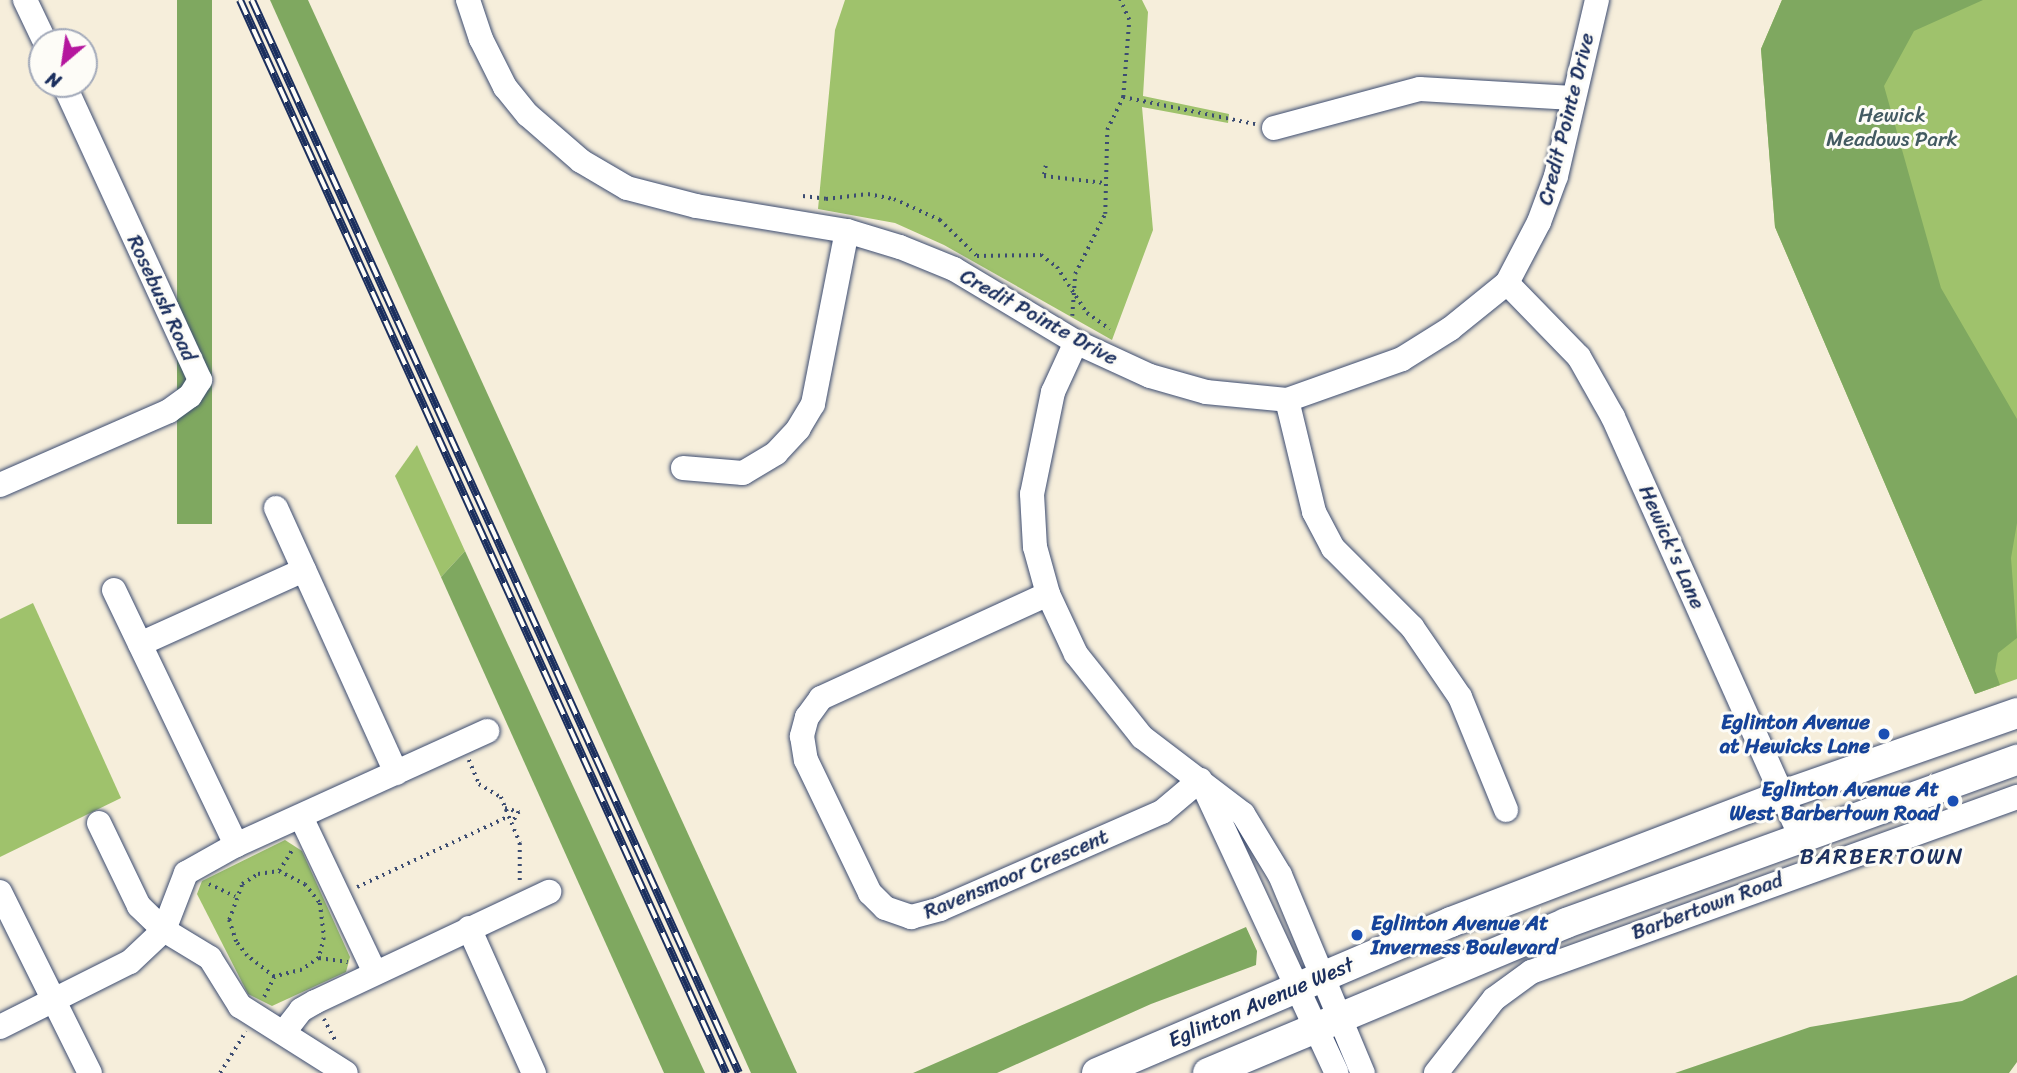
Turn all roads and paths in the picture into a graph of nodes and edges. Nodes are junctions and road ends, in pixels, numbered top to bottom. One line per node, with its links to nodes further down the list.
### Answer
1 (26, 0): 5 (street)
2 (468, 0): 13 (street, Credit Pointe Drive)
3 (1120, 0): 6 (path)
4 (1597, 0): 8 (street, Credit Pointe Drive)
5 (39, 28)
6 (1123, 97): 9 (path); 11 (path)
7 (70, 98): 20 (street, Rosebush Road)
8 (1573, 98): 9 (street); 14 (street, Credit Pointe Drive)
9 (1274, 128)
10 (1046, 166): 11 (path)
11 (1106, 184): 15 (path)
12 (803, 196): 15 (path)
13 (847, 231): 17 (street, Credit Pointe Drive); 19 (street)
14 (1507, 282): 18 (street, Credit Pointe Drive); 32 (street, Hewick's Lane)
15 (1075, 295): 16 (path); 17 (path)
16 (1110, 329)
17 (1073, 332): 18 (street, Credit Pointe Drive); 24 (street)
18 (1287, 400): 35 (street)
19 (683, 468)
20 (0, 485)
21 (276, 508): 22 (street)
22 (304, 570): 25 (street); 30 (street)
23 (114, 590): 25 (street)
24 (1048, 594): 31 (street); 31 (street, Ravensmoor Crescent)
25 (140, 645): 41 (street)
26 (2017, 713): 32 (main road, Eglinton Avenue West)
27 (487, 731): 28 (street)
28 (462, 743): 30 (street); 34 (path)
29 (2017, 760): 40 (main road, Eglinton Avenue West)
30 (396, 773): 37 (street)
31 (1200, 780): 49 (street)
32 (1783, 795): 40 (street, Hewick's Lane); 49 (main road, Eglinton Avenue West)
33 (2017, 797): 62 (street, Barbertown Road)
34 (505, 808): 36 (path); 39 (path)
35 (1506, 810)
36 (509, 816): 39 (path); 44 (path)
37 (301, 817): 41 (street); 44 (street)
38 (99, 823): 47 (street)
39 (512, 823): 45 (path)
40 (1800, 836): 52 (main road, Eglinton Avenue West)
41 (236, 845): 47 (street)
42 (0, 892): 50 (street)
43 (549, 892): 45 (street)
44 (330, 900): 44 (path); 48 (street)
45 (524, 904): 46 (street)
46 (469, 928): 48 (street); 57 (street)
47 (164, 930): 50 (street); 54 (street)
48 (374, 971): 51 (street)
49 (1310, 980): 52 (street); 58 (main road, Eglinton Avenue West)
50 (55, 999): 53 (street); 56 (street)
51 (315, 1002): 54 (street); 55 (path)
52 (1327, 1020): 59 (main road, Eglinton Avenue West); 60 (street); 61 (street)
53 (0, 1027)
54 (284, 1032): 55 (street)
55 (345, 1072)
56 (90, 1073)
57 (534, 1073)
58 (1097, 1073)
59 (1208, 1073)
60 (1337, 1073)
61 (1363, 1073)
62 (1436, 1073)

